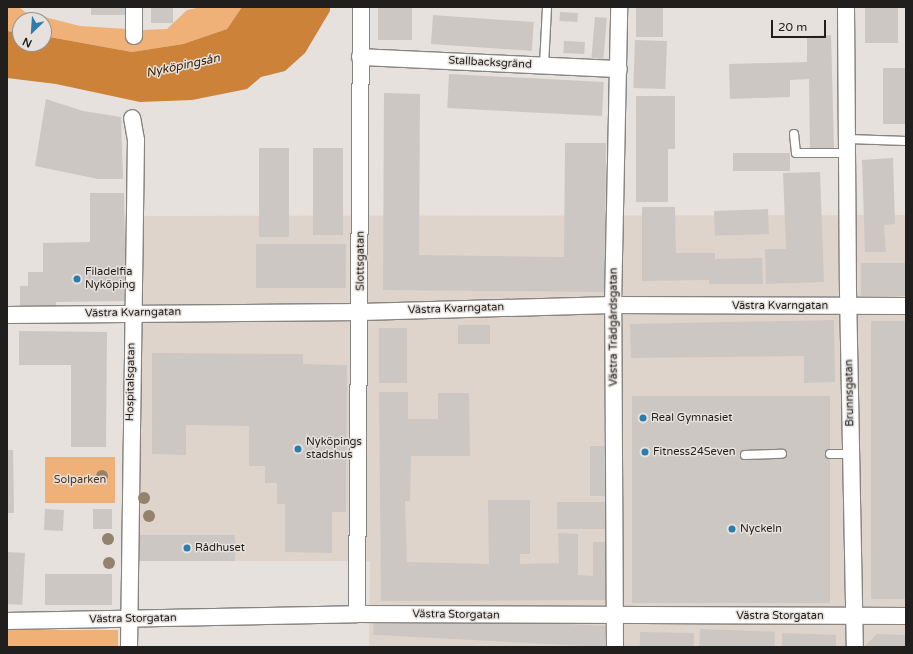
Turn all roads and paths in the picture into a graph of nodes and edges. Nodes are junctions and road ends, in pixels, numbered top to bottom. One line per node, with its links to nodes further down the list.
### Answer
1 (134, 7): 6 (street)
2 (361, 7): 7 (street, Slottsgatan)
3 (547, 7): 8 (lane)
4 (619, 7): 9 (street, Västra Trädgårdsgatan)
5 (846, 7): 13 (street, Brunnsgatan)
6 (134, 36)
7 (360, 57): 8 (street, Stallbacksgränd); 17 (street, Slottsgatan)
8 (544, 65): 9 (street, Stallbacksgränd)
9 (619, 69): 14 (street, Västra Trädgårdsgatan)
10 (132, 118): 19 (street, Hospitalsgatan)
11 (794, 134): 13 (lane)
12 (906, 141): 13 (lane)
13 (848, 146): 15 (street, Brunnsgatan)
14 (613, 305): 15 (street, Västra Kvarngatan); 17 (street, Västra Kvarngatan); 25 (street, Västra Trädgårdsgatan)
15 (848, 306): 16 (street, Västra Kvarngatan); 22 (street, Brunnsgatan)
16 (906, 306)
17 (361, 312): 19 (street, Västra Kvarngatan); 24 (street, Slottsgatan)
18 (7, 315): 19 (street, Västra Kvarngatan)
19 (132, 315): 28 (street, Hospitalsgatan)
20 (782, 454): 23 (lane)
21 (830, 454): 22 (lane)
22 (851, 454): 26 (street, Brunnsgatan)
23 (745, 455)
24 (357, 614): 25 (street, Västra Storgatan); 28 (street, Västra Storgatan)
25 (615, 616): 26 (street, Västra Storgatan); 31 (street, Västra Trädgårdsgatan)
26 (855, 616): 27 (street, Västra Storgatan); 32 (street, Brunnsgatan)
27 (906, 616)
28 (129, 620): 29 (street, Västra Storgatan); 30 (street, Hospitalsgatan)
29 (7, 621)
30 (129, 647)
31 (615, 647)
32 (855, 647)

